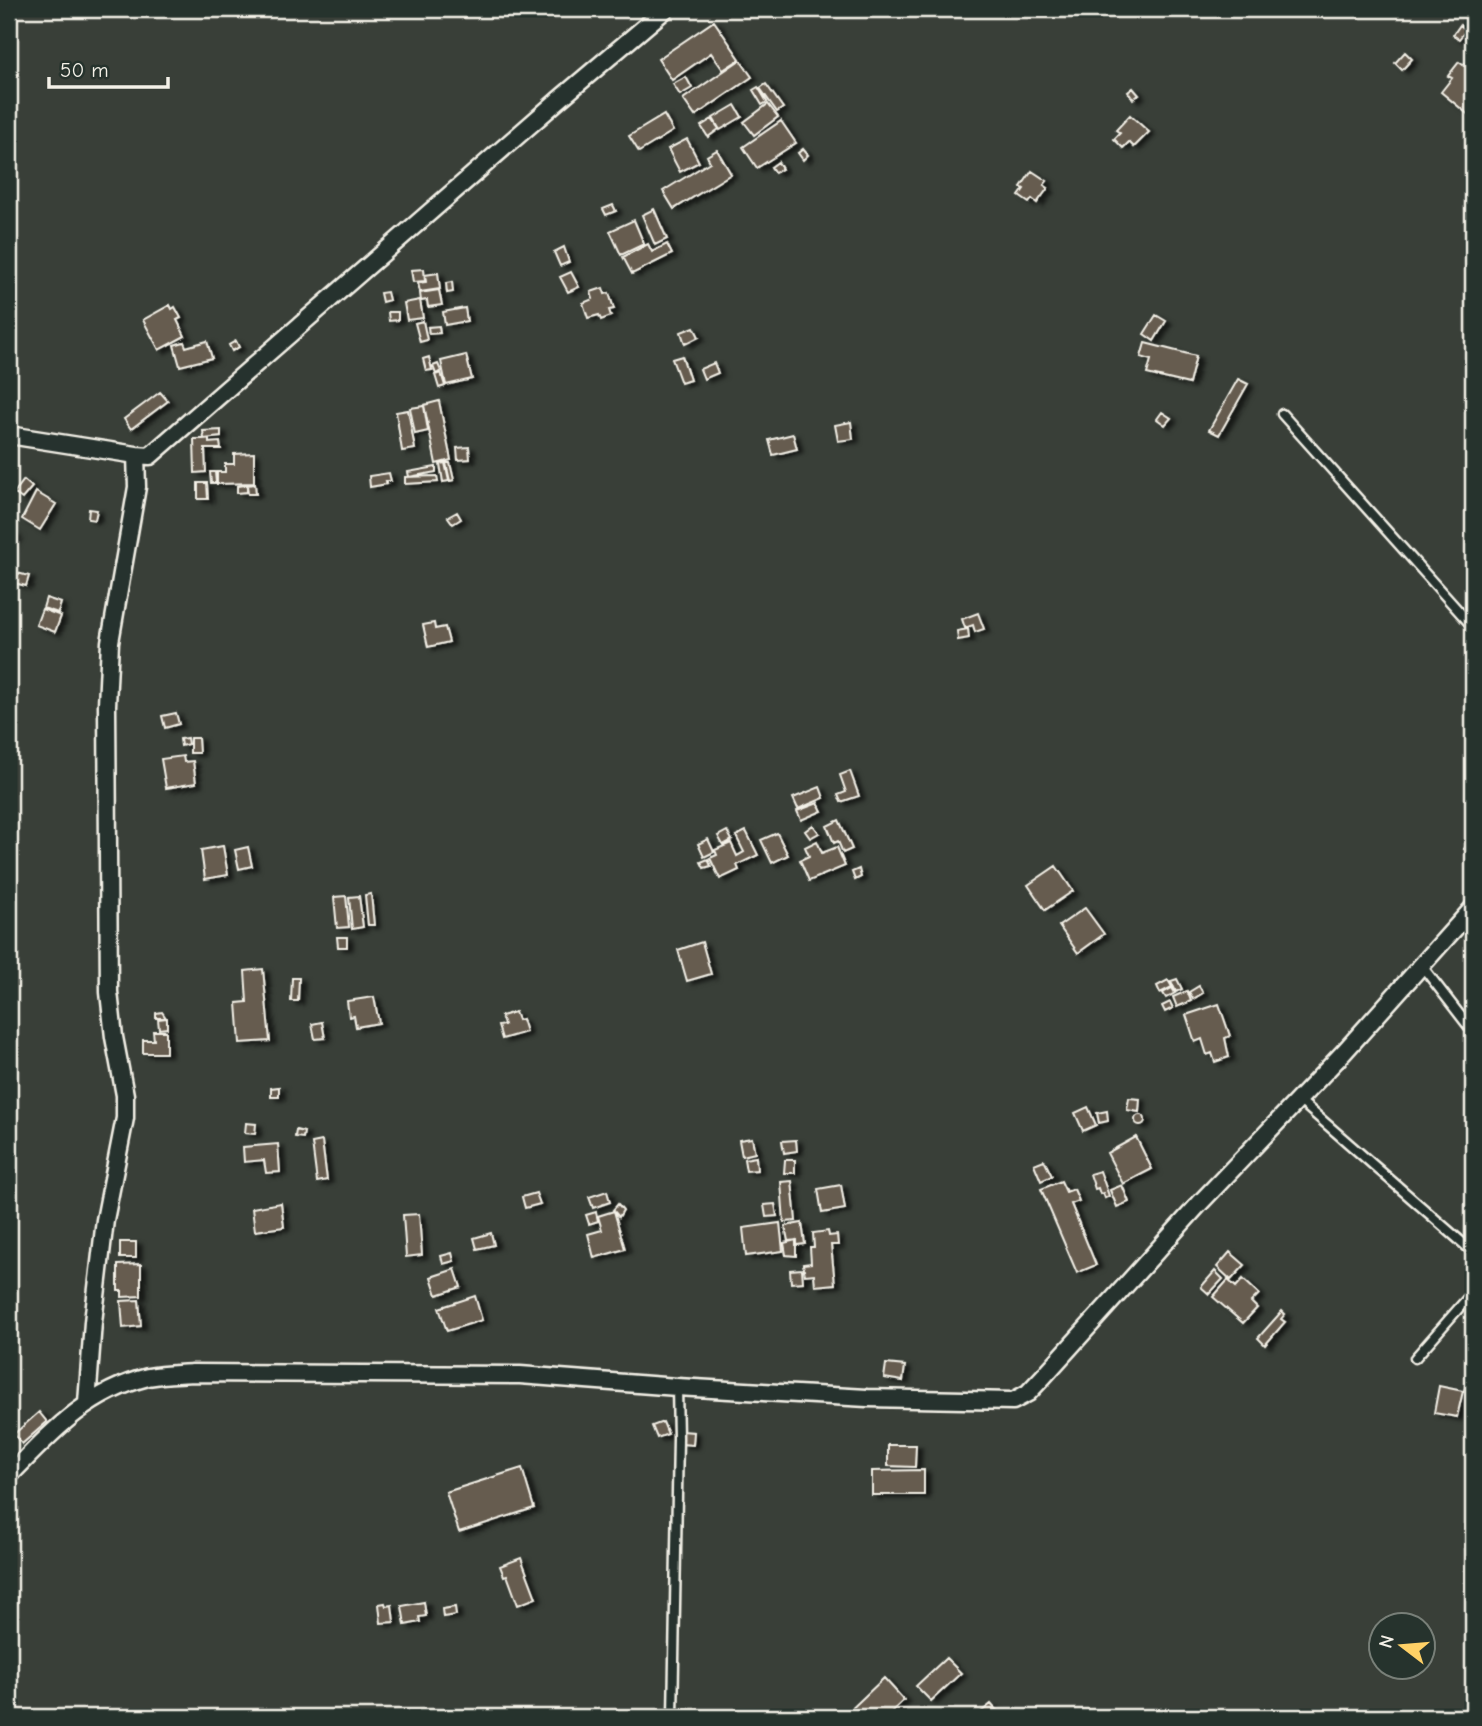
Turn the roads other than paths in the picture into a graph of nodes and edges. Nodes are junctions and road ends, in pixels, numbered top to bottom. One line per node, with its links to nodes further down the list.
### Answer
1 (666, 9): 4 (street)
2 (1282, 414): 5 (lane)
3 (9, 435): 4 (street)
4 (136, 455): 14 (street)
5 (1473, 627)
6 (1473, 908): 7 (street)
7 (1422, 966): 8 (lane); 9 (street)
8 (1473, 1032)
9 (1298, 1100): 10 (lane); 13 (street)
10 (1473, 1252)
11 (1473, 1292): 12 (lane)
12 (1415, 1358)
13 (677, 1387): 14 (street); 16 (lane)
14 (87, 1403): 15 (street)
15 (9, 1476)
16 (673, 1717)

